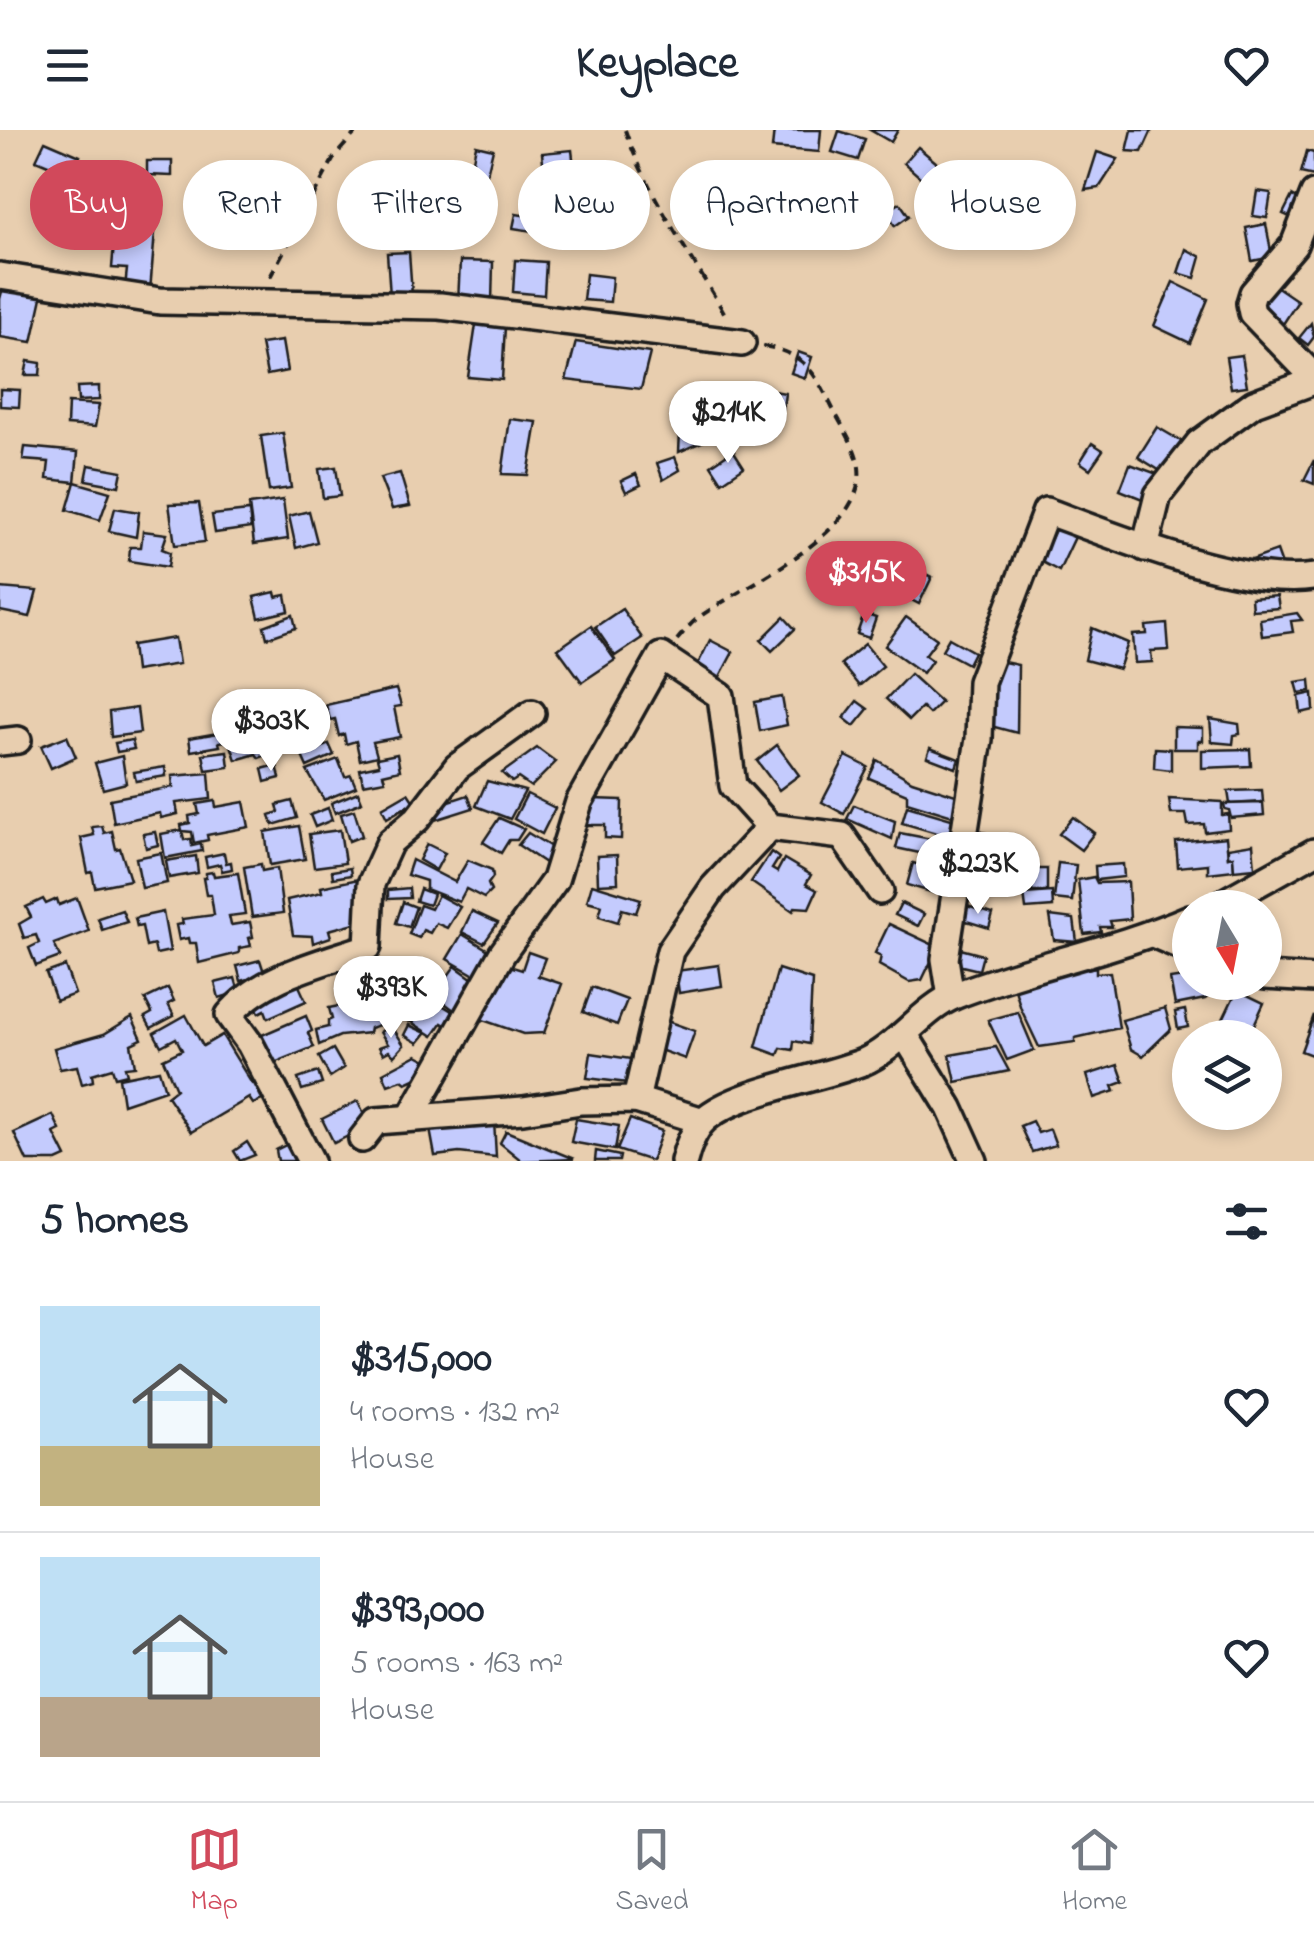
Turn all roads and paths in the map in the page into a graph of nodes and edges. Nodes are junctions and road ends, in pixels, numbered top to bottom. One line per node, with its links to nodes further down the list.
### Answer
1 (358, 130): 5 (path)
2 (625, 130): 6 (path)
3 (1314, 194): 7 (street)
4 (0, 276): 5 (street)
5 (257, 304): 6 (street)
6 (742, 343): 10 (path)
7 (1314, 379): 8 (street)
8 (1145, 548): 9 (street); 21 (street)
9 (1314, 576)
10 (661, 656): 12 (street); 24 (street)
11 (532, 712): 27 (street)
12 (770, 827): 15 (street); 23 (street)
13 (1313, 854): 14 (street)
14 (1247, 890)
15 (880, 891)
16 (1172, 926): 17 (street)
17 (1154, 934): 18 (street); 21 (street)
18 (1172, 942)
19 (1282, 977): 20 (street)
20 (1314, 979)
21 (951, 997): 22 (street)
22 (905, 1034): 25 (street); 29 (street)
23 (636, 1100): 24 (street); 25 (street)
24 (410, 1118): 26 (street)
25 (703, 1121): 28 (street)
26 (362, 1139)
27 (311, 1161)
28 (684, 1161)
29 (974, 1161)

